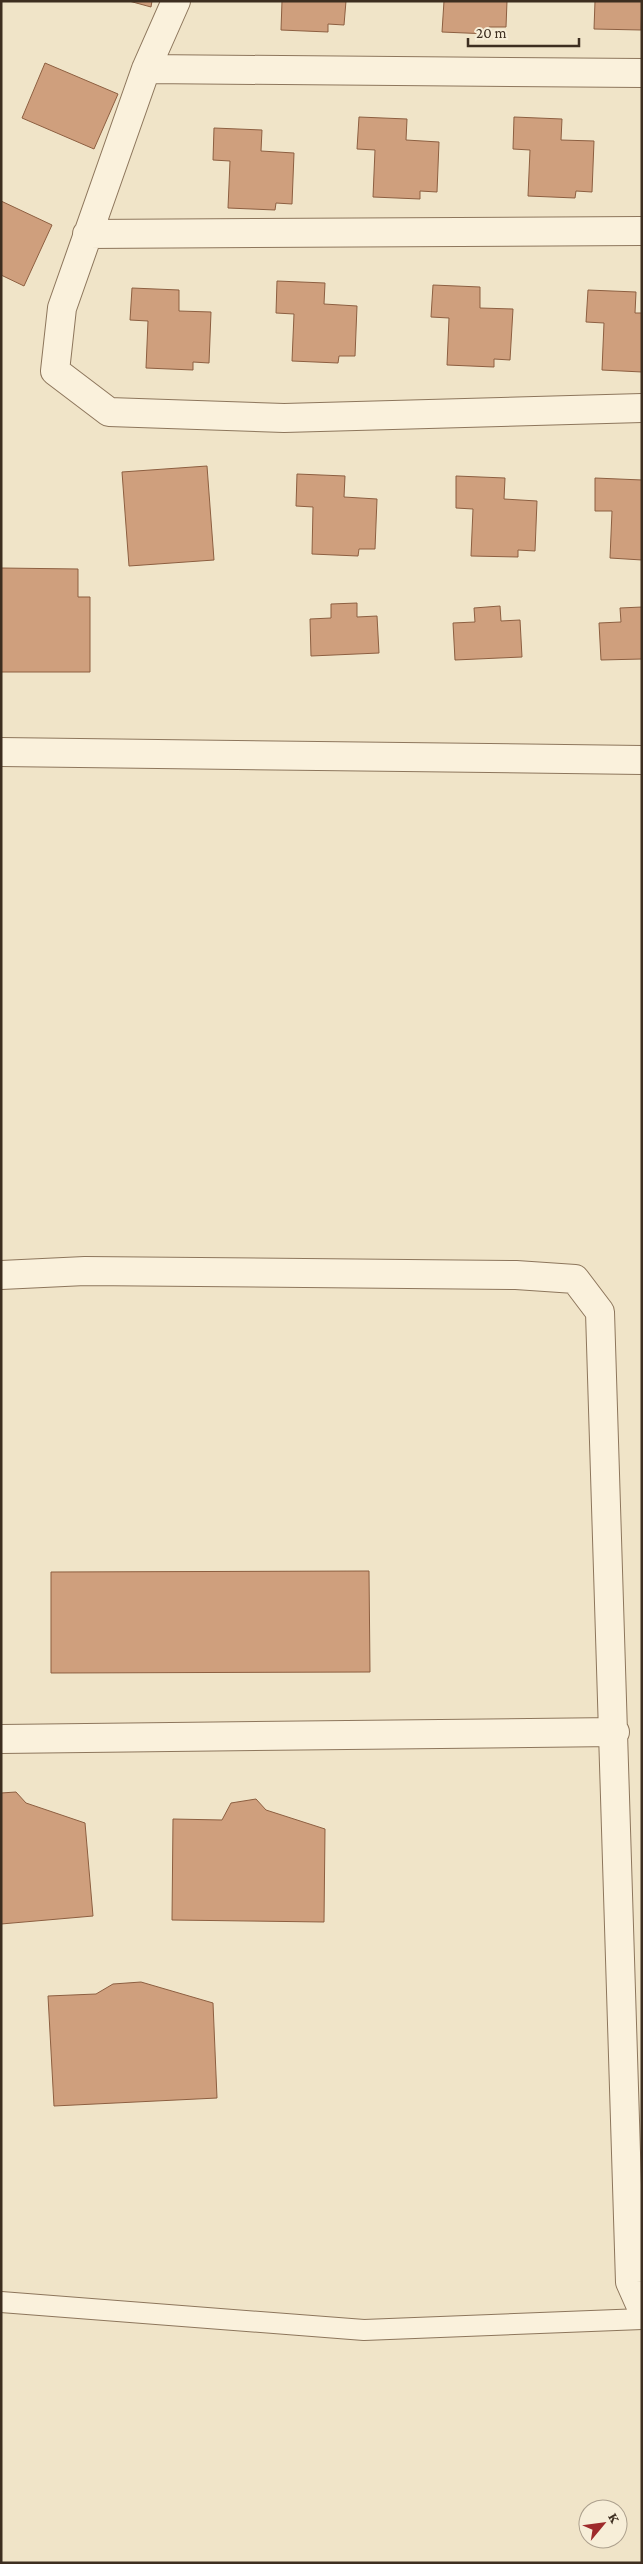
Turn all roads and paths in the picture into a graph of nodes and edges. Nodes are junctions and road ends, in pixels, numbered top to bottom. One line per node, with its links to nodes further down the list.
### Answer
1 (176, 1): 2 (street)
2 (146, 69): 3 (street); 5 (street)
3 (642, 73)
4 (642, 231): 5 (street)
5 (87, 234): 6 (street)
6 (642, 408)
7 (1, 752): 8 (street)
8 (642, 760)
9 (1, 1276): 10 (street)
10 (615, 1732): 11 (street); 13 (street)
11 (1, 1739)
12 (1, 2302): 14 (lane)
13 (642, 2309)
14 (642, 2320)

